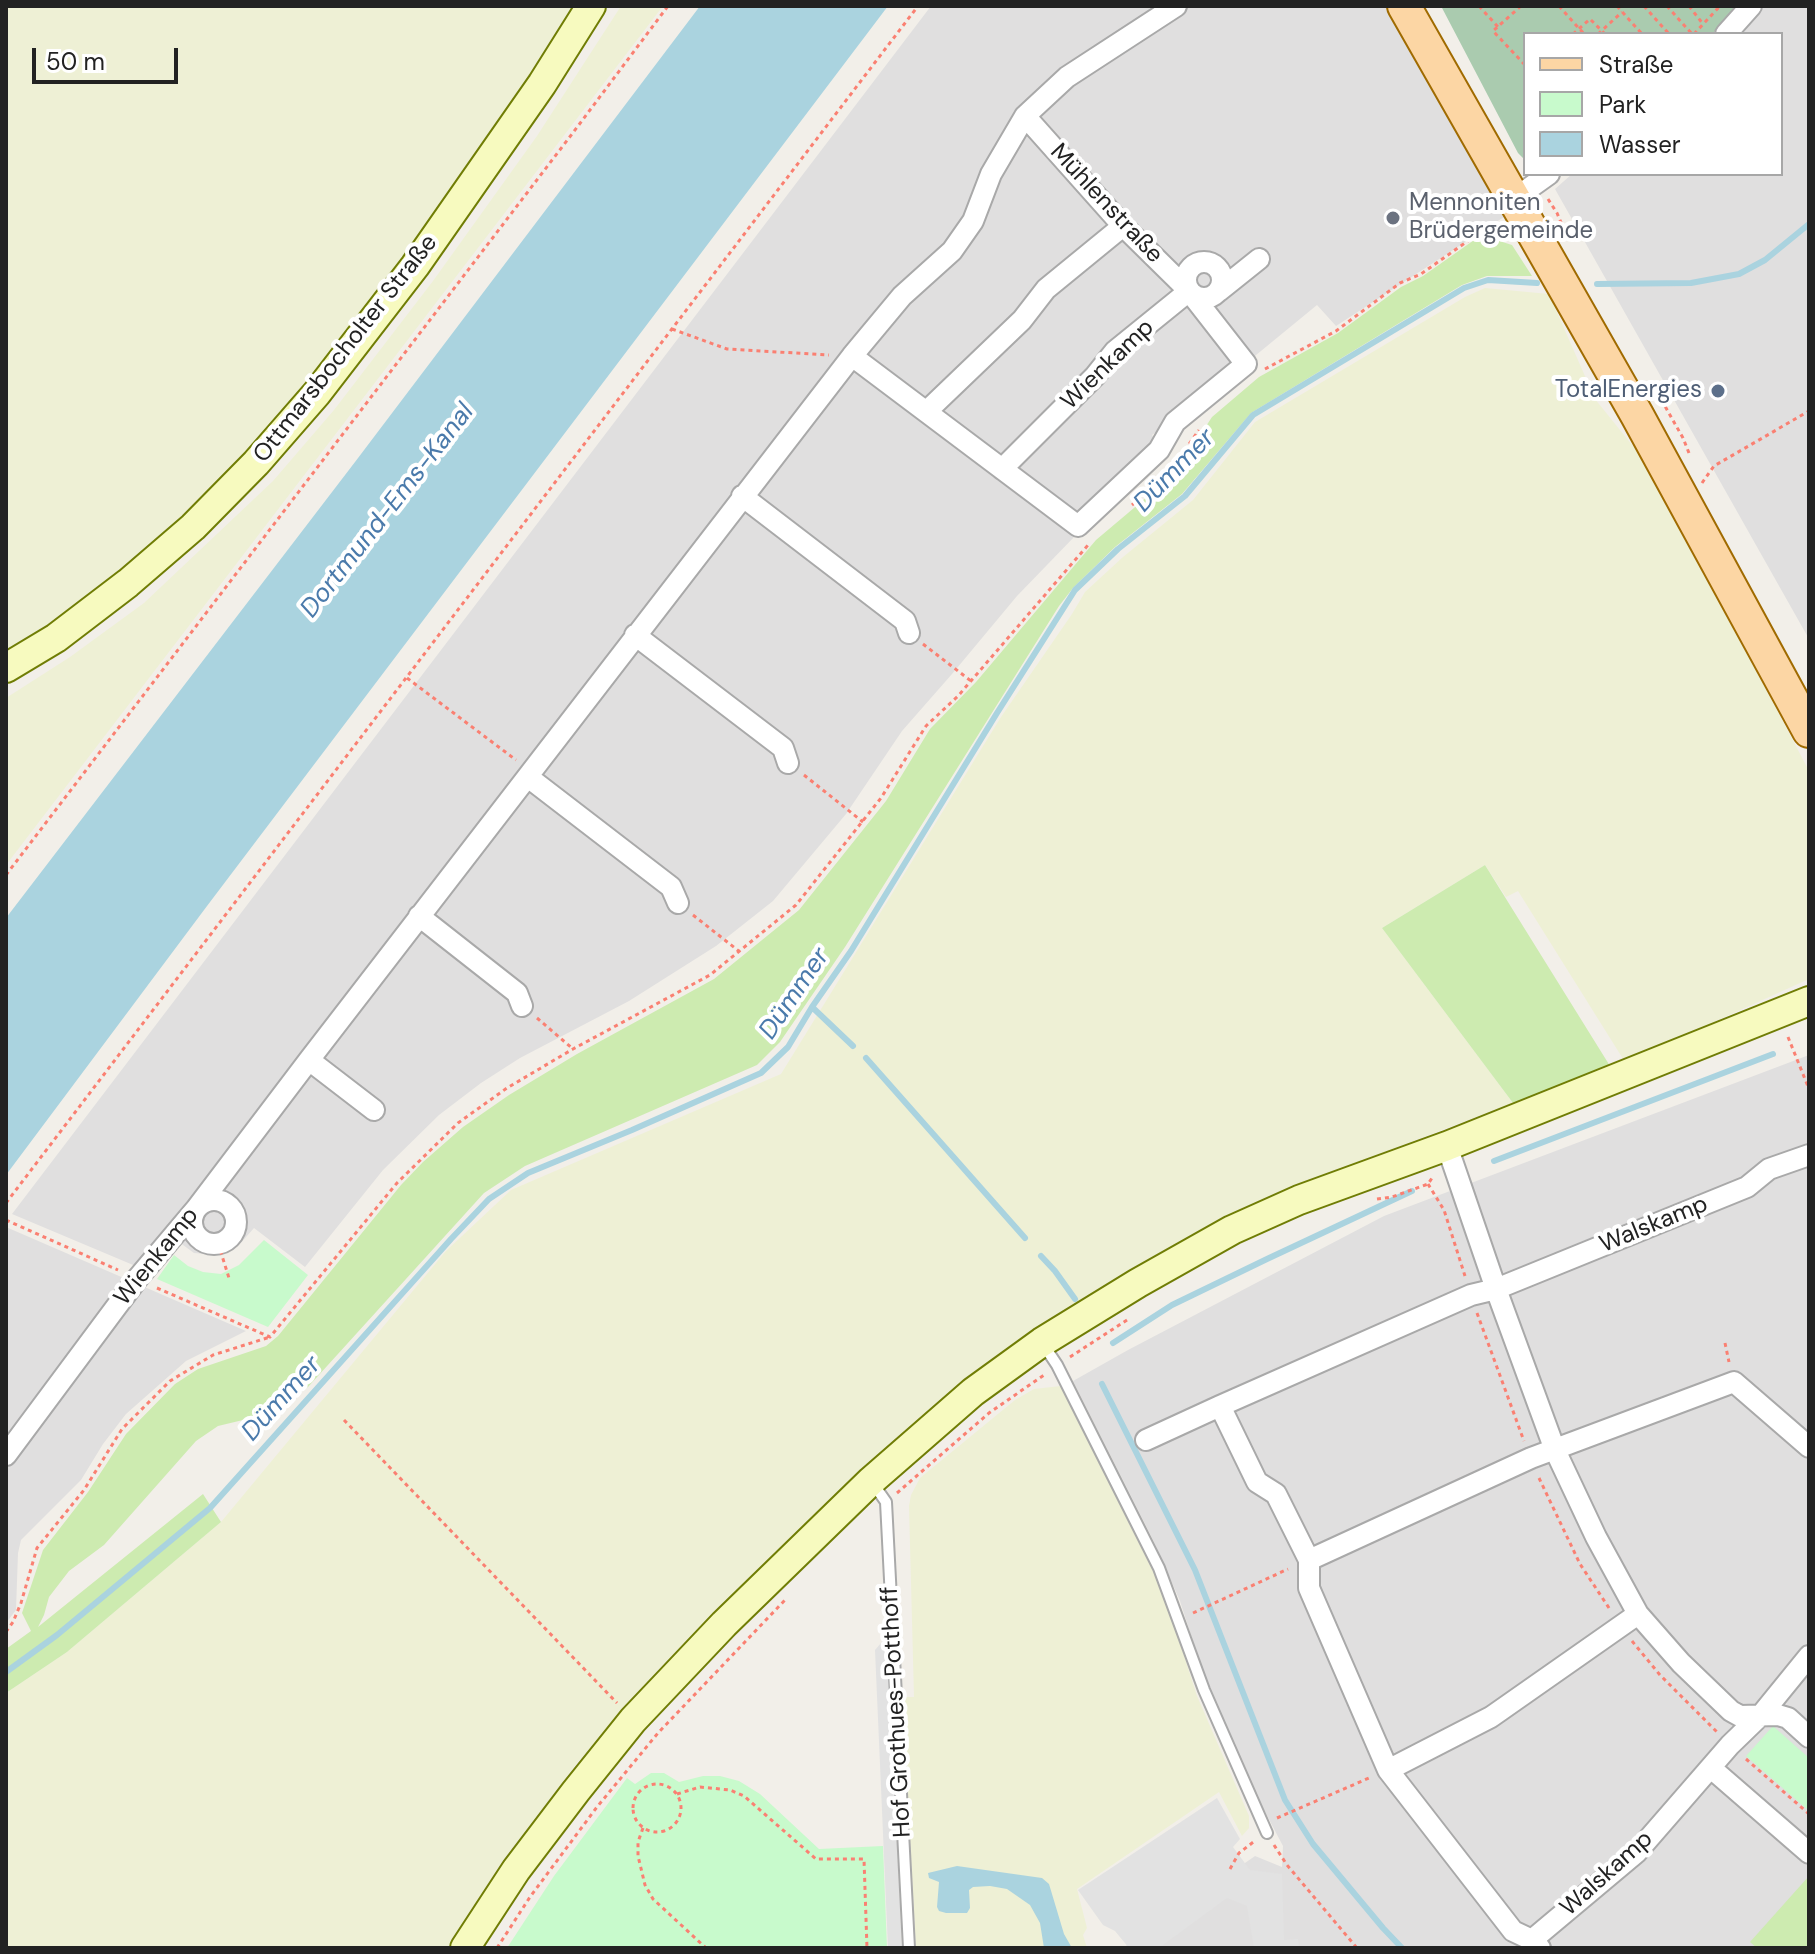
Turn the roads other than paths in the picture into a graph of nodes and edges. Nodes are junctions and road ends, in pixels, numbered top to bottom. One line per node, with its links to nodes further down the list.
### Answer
1 (591, 6): 19 (main road, Ottmarsbocholter Straße)
2 (1176, 6): 6 (street)
3 (1404, 6): 8 (main road)
4 (1751, 6): 5 (street)
5 (1728, 32)
6 (1025, 116): 9 (street, Mühlenstraße); 13 (street)
7 (1546, 176): 8 (street)
8 (1514, 199): 20 (main road)
9 (1123, 226): 11 (street, Mühlenstraße); 14 (street)
10 (1259, 259): 12 (street)
11 (1189, 291): 12 (street); 12 (street); 15 (street, Wienkamp); 15 (street)
12 (1219, 291)
13 (852, 356): 14 (street); 16 (street, Wienkamp)
14 (927, 411): 15 (street)
15 (1002, 469)
16 (742, 496): 17 (street); 18 (street, Wienkamp)
17 (909, 633)
18 (635, 635): 21 (street); 22 (street, Wienkamp)
19 (6, 668)
20 (1809, 731)
21 (788, 763)
22 (530, 774): 23 (street); 24 (street, Wienkamp)
23 (678, 903)
24 (419, 916): 26 (street); 27 (street, Wienkamp)
25 (1809, 1001): 30 (main road)
26 (522, 1006)
27 (309, 1060): 28 (street); 31 (street, Wienkamp)
28 (374, 1110)
29 (1809, 1155): 32 (street, Walskamp)
30 (1451, 1157): 32 (street); 33 (main road)
31 (196, 1209): 31 (street); 38 (street, Wienkamp)
32 (1496, 1289): 34 (street, Walskamp); 37 (street)
33 (1049, 1354): 39 (main road); 47 (lane)
34 (1220, 1406): 35 (street, Walskamp); 40 (street, Walskamp)
35 (1146, 1440)
36 (1809, 1447): 37 (street)
37 (1555, 1450): 40 (street); 41 (street)
38 (6, 1455)
39 (878, 1491): 50 (main road); 51 (lane, Hof Grothues-Potthoff)
40 (1309, 1560): 46 (street, Walskamp)
41 (1638, 1614): 43 (street); 46 (street)
42 (1809, 1656): 43 (street, Walskamp)
43 (1761, 1715): 44 (street); 45 (street, Walskamp)
44 (1809, 1737)
45 (1711, 1768): 48 (street); 49 (street, Walskamp)
46 (1388, 1770): 49 (street, Walskamp)
47 (1267, 1833)
48 (1809, 1853)
49 (1536, 1944)
50 (465, 1948)
51 (909, 1948)

